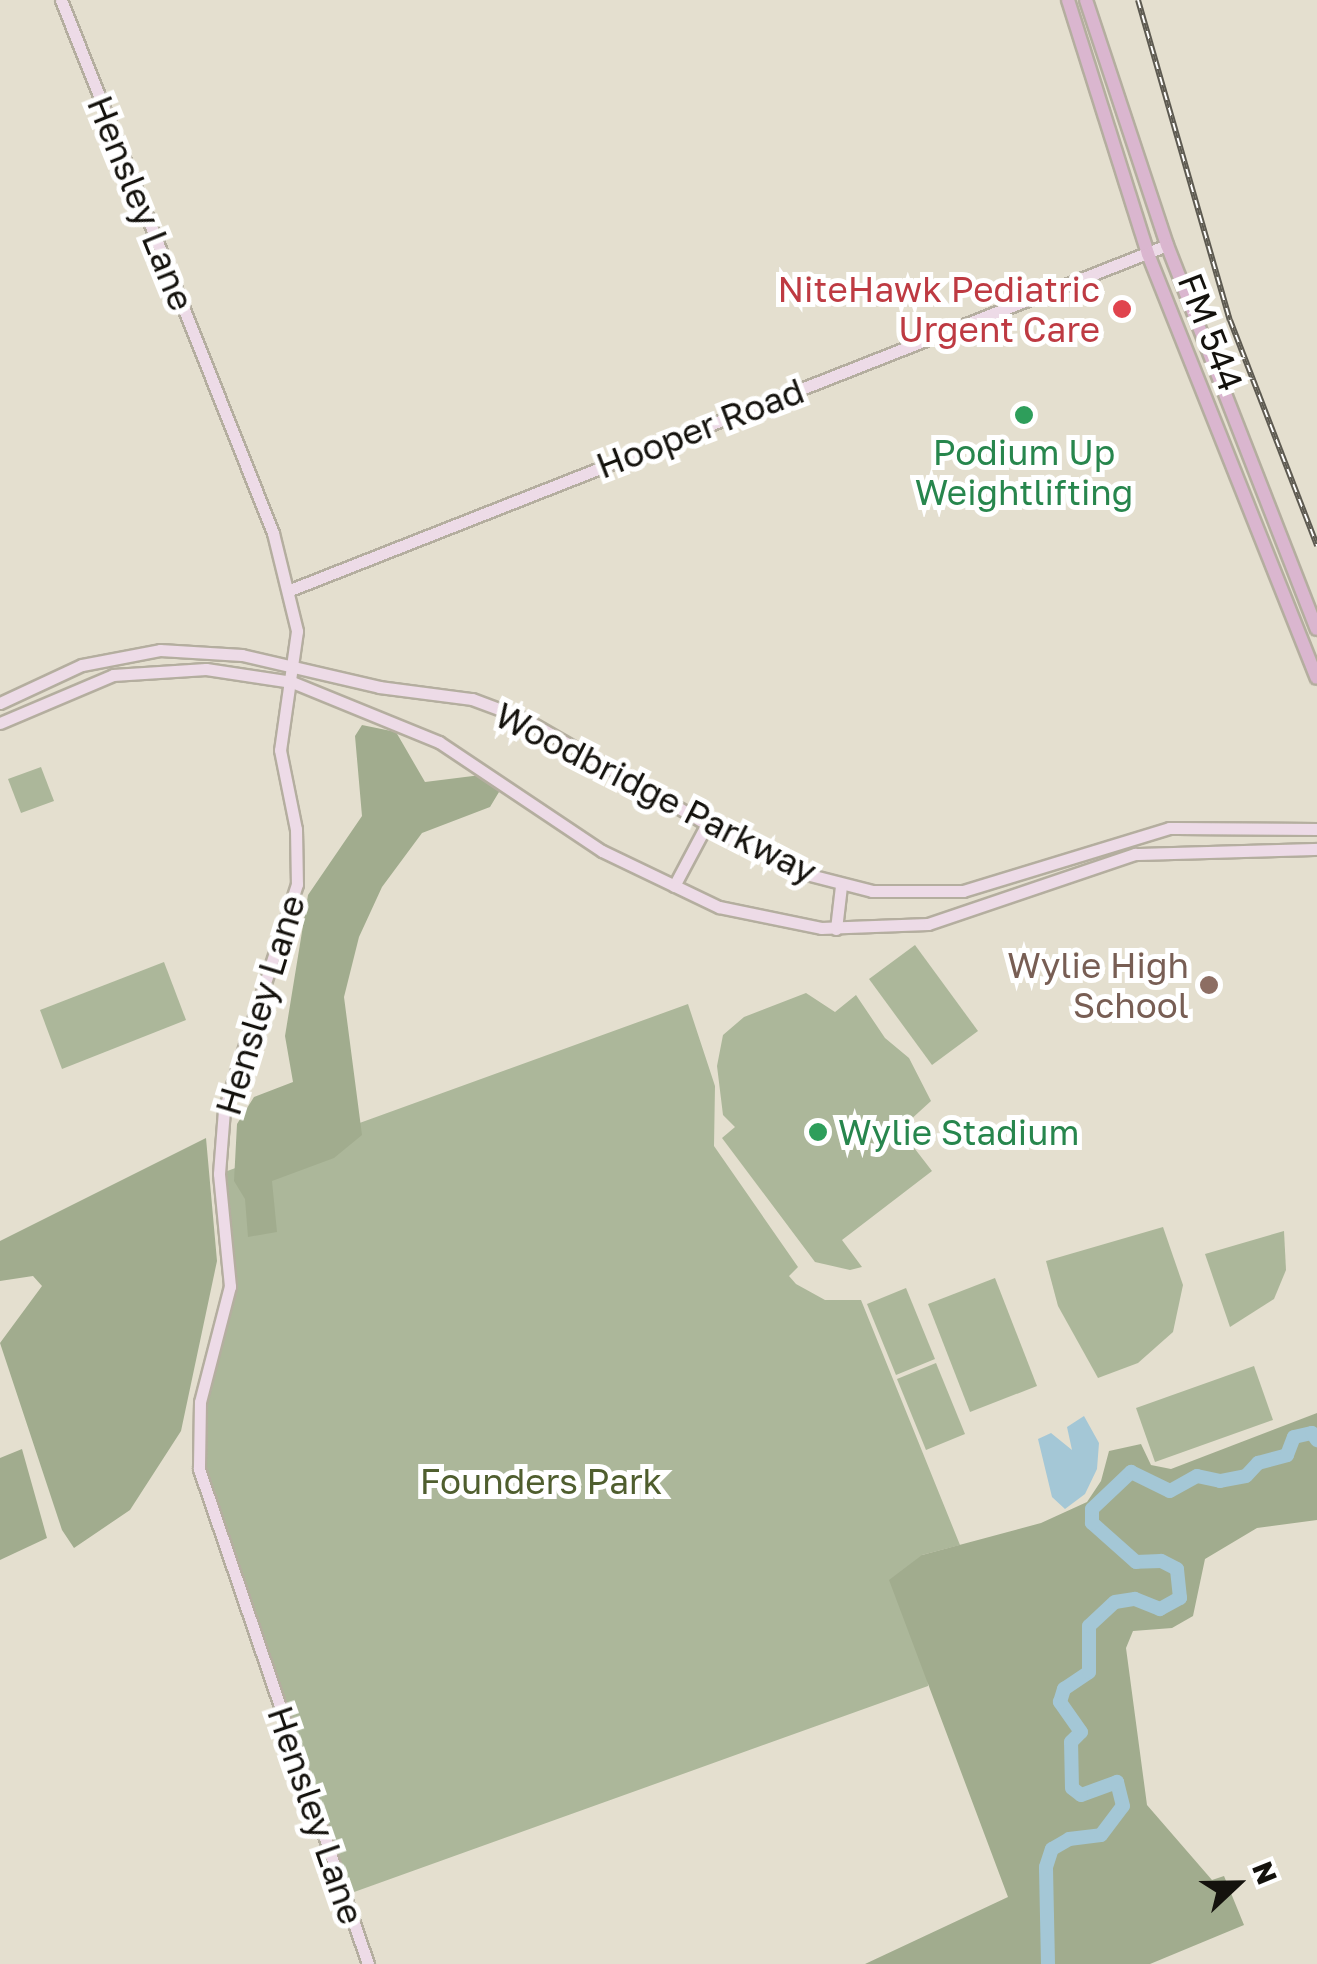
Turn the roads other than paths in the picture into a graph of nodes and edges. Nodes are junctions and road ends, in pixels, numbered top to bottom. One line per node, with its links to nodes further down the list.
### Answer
1 (61, 0): 10 (street, Hensley Lane)
2 (1068, 0): 4 (main road, FM 544 / FM 544)
3 (1086, 0): 5 (main road, FM 544 / FM 544)
4 (1100, 102): 5 (main road); 7 (main road, FM 544 / FM 544)
5 (1136, 157): 6 (main road, FM 544 / FM 544)
6 (1167, 245): 7 (street, Hooper Road); 8 (main road, FM 544 / FM 544)
7 (1148, 254): 9 (main road, FM 544 / FM 544); 10 (street, Hooper Road)
8 (1241, 433): 9 (main road); 11 (main road, FM 544 / FM 544)
9 (1222, 440): 14 (main road, FM 544 / FM 544)
10 (290, 590): 13 (street, Hensley Lane)
11 (1317, 628)
12 (82, 665): 13 (street, Woodbridge Parkway); 15 (street); 17 (street, Woodbridge Parkway)
13 (295, 666): 16 (street, Hensley Lane); 19 (street, Woodbridge Parkway)
14 (1317, 678)
15 (85, 682): 16 (street, Woodbridge Parkway); 18 (street, Woodbridge Parkway)
16 (292, 682): 27 (street, Woodbridge Parkway); 31 (street, Hensley Lane)
17 (0, 703)
18 (0, 723)
19 (706, 824): 27 (street); 28 (street, Woodbridge Parkway)
20 (1260, 828): 21 (street, Woodbridge Parkway); 22 (street, Woodbridge Parkway); 24 (street)
21 (1317, 829)
22 (1130, 836): 25 (street); 26 (street, Woodbridge Parkway)
23 (1317, 849): 24 (street, Woodbridge Parkway)
24 (1261, 850): 25 (street, Woodbridge Parkway)
25 (1135, 854): 29 (street, Woodbridge Parkway)
26 (1012, 878): 28 (street, Woodbridge Parkway); 29 (street)
27 (674, 886): 30 (street, Woodbridge Parkway)
28 (841, 886): 30 (street)
29 (1018, 895): 30 (street, Woodbridge Parkway)
30 (836, 929)
31 (368, 1964)

